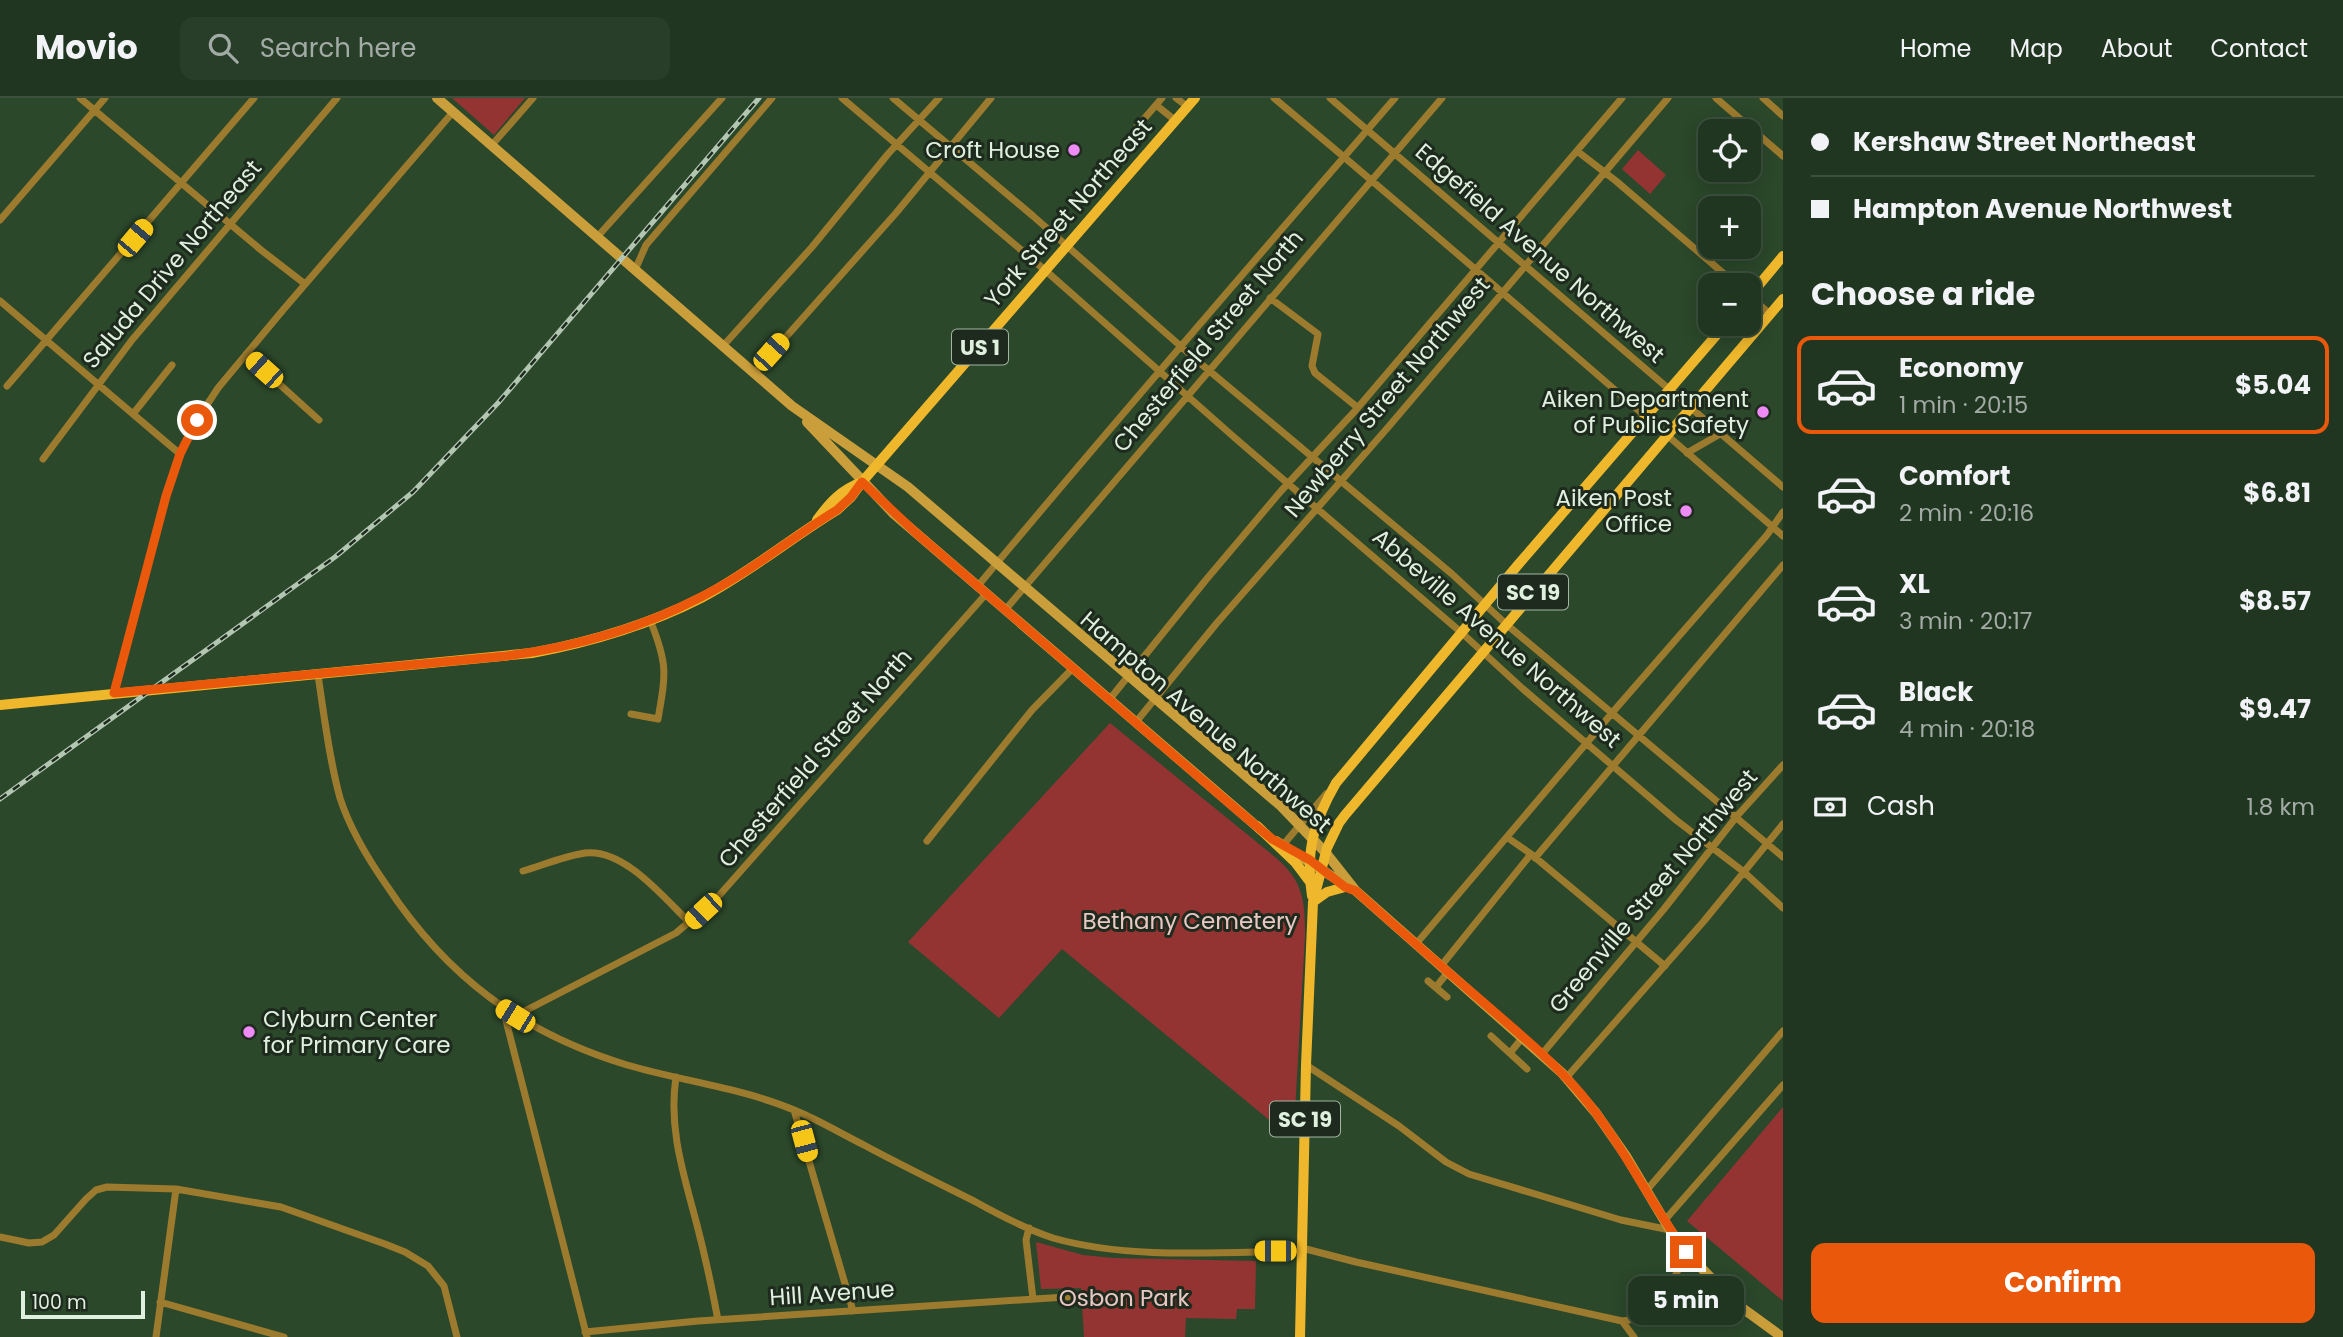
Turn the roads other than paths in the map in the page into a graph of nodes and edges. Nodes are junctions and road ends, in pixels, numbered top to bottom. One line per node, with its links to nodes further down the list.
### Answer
1 (80, 98): 25 (street)
2 (106, 98): 25 (street)
3 (254, 98): 42 (street)
4 (337, 98): 44 (street, Saluda Drive Northeast)
5 (437, 98): 26 (street)
6 (533, 98): 33 (street)
7 (722, 98): 45 (street)
8 (772, 98): 51 (street)
9 (842, 98): 32 (street, Abbeville Avenue Northwest)
10 (893, 98): 28 (street, Abbeville Avenue Northwest)
11 (939, 98): 28 (street)
12 (991, 98): 34 (street)
13 (1162, 98): 24 (street)
14 (1176, 98): 23 (street)
15 (1274, 98): 38 (street)
16 (1331, 98): 31 (street, Edgefield Avenue Northwest)
17 (1395, 98): 31 (street, Chesterfield Street North)
18 (1442, 98): 36 (street, Chesterfield Street North)
19 (1622, 98): 35 (street, Newberry Street Northwest)
20 (1668, 98): 39 (street, Newberry Street Northwest)
21 (1716, 98): 37 (street)
22 (1763, 98): 27 (street)
23 (1191, 103): 29 (main road, York Street Northeast / US 1)
24 (1156, 105): 29 (street); 30 (street)
25 (95, 110): 42 (street); 43 (street)
26 (453, 112): 33 (street); 55 (street)
27 (1783, 116)
28 (918, 120): 32 (street); 34 (street, Abbeville Avenue Northwest)
29 (1176, 121): 47 (main road, York Street Northeast / US 1)
30 (1137, 127)
31 (1367, 130): 36 (street, Edgefield Avenue Northwest); 38 (street, Chesterfield Street North)
32 (896, 145): 40 (street, Abbeville Avenue Northwest); 64 (street)
33 (491, 146): 45 (street)
34 (950, 147): 40 (street); 47 (street, Abbeville Avenue Northwest)
35 (1577, 150): 39 (street); 46 (street, Newberry Street Northwest)
36 (1395, 153): 41 (street, Chesterfield Street North); 46 (street, Edgefield Avenue Northwest)
37 (1783, 156)
38 (1344, 158): 41 (street); 65 (street, Chesterfield Street North)
39 (1606, 172): 49 (street, Newberry Street Northwest); 53 (street)
40 (929, 173): 52 (street, Abbeville Avenue Northwest); 70 (street)
41 (1371, 181): 50 (street); 57 (street, Chesterfield Street North)
42 (181, 183): 44 (street); 63 (street)
43 (0, 220)
44 (229, 223): 55 (street); 71 (street, Saluda Drive Northeast)
45 (598, 236): 51 (street)
46 (1498, 242): 49 (street, Edgefield Avenue Northwest); 50 (street, Newberry Street Northwest)
47 (1068, 246): 52 (main road, York Street Northeast / US 1); 65 (street, Abbeville Avenue Northwest)
48 (1783, 256): 54 (main road)
49 (1525, 265): 56 (street, Newberry Street Northwest); 73 (street, Edgefield Avenue Northwest)
50 (1475, 269): 56 (street); 76 (street, Newberry Street Northwest)
51 (635, 270): 64 (street)
52 (1046, 271): 69 (street, Abbeville Avenue Northwest); 87 (main road, York Street Northeast / US 1)
53 (1723, 273)
54 (1761, 282)
55 (305, 284): 66 (street)
56 (1502, 292): 79 (street); 88 (street, Newberry Street Northwest)
57 (1270, 298): 68 (street, Chesterfield Street North); 76 (street)
58 (1783, 299): 61 (main road, SC 19)
59 (0, 301): 63 (street)
60 (1761, 306): 61 (street)
61 (1770, 314): 77 (main road, SC 19)
62 (1716, 336): 73 (main road, SC 19)
63 (46, 340): 71 (street); 72 (street)
64 (723, 346): 70 (street)
65 (1181, 346): 68 (street, Abbeville Avenue Northwest); 69 (street, Chesterfield Street North)
66 (246, 354): 80 (street); 84 (street)
67 (172, 365): 78 (street)
68 (1208, 370): 74 (street, Chesterfield Street North); 85 (street, Abbeville Avenue Northwest)
69 (1159, 371): 74 (street, Abbeville Avenue Northwest); 96 (street, Chesterfield Street North)
70 (754, 373): 75 (street)
71 (97, 384): 78 (street); 86 (street, Saluda Drive Northeast)
72 (6, 386)
73 (1670, 390): 77 (street, Edgefield Avenue Northwest); 79 (main road, SC 19)
74 (1186, 396): 90 (street, Abbeville Avenue Northwest); 98 (street, Chesterfield Street North)
75 (792, 406): 87 (street, Hampton Avenue Northwest); 89 (street, Hampton Avenue Northwest)
76 (1357, 407): 85 (street, Newberry Street Northwest)
77 (1691, 407): 81 (street, Edgefield Avenue Northwest); 82 (main road, SC 19)
78 (133, 414): 84 (street)
79 (1645, 417): 82 (street); 100 (main road, SC 19)
80 (319, 420)
81 (1720, 434): 83 (street); 91 (street, Edgefield Avenue Northwest)
82 (1666, 435): 83 (street); 103 (main road, SC 19)
83 (1687, 453): 94 (street)
84 (180, 454): 109 (street)
85 (1313, 457): 88 (street, Abbeville Avenue Northwest); 90 (street, Newberry Street Northwest)
86 (43, 459)
87 (877, 466): 89 (main road, York Street Northeast / US 1); 96 (street, Hampton Avenue Northwest)
88 (1341, 481): 92 (street, Newberry Street Northwest); 100 (street, Abbeville Avenue Northwest)
89 (862, 482): 99 (street, Hampton Avenue Northwest); 102 (main road, York Street Northeast / US 1)
90 (1288, 483): 92 (street, Abbeville Avenue Northwest); 108 (street, Newberry Street Northwest)
91 (1783, 487)
92 (1318, 508): 104 (street, Abbeville Avenue Northwest); 110 (street, Newberry Street Northwest)
93 (1783, 512): 94 (street)
94 (1773, 527): 95 (street); 113 (street)
95 (1783, 536)
96 (996, 564): 98 (street, Hampton Avenue Northwest); 99 (street, Chesterfield Street North)
97 (1783, 565): 116 (street)
98 (1024, 588): 101 (street, Chesterfield Street North); 108 (street, Hampton Avenue Northwest)
99 (981, 590): 101 (street, Hampton Avenue Northwest); 144 (street, Chesterfield Street North)
100 (1487, 605): 103 (street, Abbeville Avenue Northwest); 104 (main road, SC 19)
101 (1005, 610): 106 (street, Hampton Avenue Northwest)
102 (650, 620): 107 (main road, York Street Northeast / US 1); 114 (street)
103 (1506, 624): 105 (main road, SC 19); 113 (street, Abbeville Avenue Northwest)
104 (1463, 634): 105 (street, Abbeville Avenue Northwest); 120 (main road, SC 19)
105 (1482, 652): 117 (street, Abbeville Avenue Northwest); 126 (main road, SC 19)
106 (1073, 668): 111 (street, Hampton Avenue Northwest); 129 (street)
107 (318, 674): 109 (main road, York Street Northeast / US 1); 152 (street)
108 (1128, 677): 110 (street, Hampton Avenue Northwest); 111 (street, Newberry Street Northwest)
109 (114, 693): 112 (main road, York Street Northeast / US 1)
110 (1154, 699): 115 (street, Newberry Street Northwest); 123 (street, Hampton Avenue Northwest)
111 (1109, 700): 115 (street, Hampton Avenue Northwest)
112 (0, 705)
113 (1612, 712): 116 (street, Abbeville Avenue Northwest); 117 (street)
114 (631, 714)
115 (1136, 722): 125 (street, Hampton Avenue Northwest)
116 (1638, 734): 118 (street); 122 (street, Abbeville Avenue Northwest)
117 (1587, 743): 118 (street, Abbeville Avenue Northwest); 128 (street)
118 (1613, 765): 132 (street, Abbeville Avenue Northwest); 134 (street)
119 (1783, 765): 122 (street, Greenville Street Northwest)
120 (1336, 783): 121 (main road, SC 19); 123 (street)
121 (1320, 816): 126 (main road); 127 (main road, SC 19)
122 (1737, 816): 130 (street, Abbeville Avenue Northwest); 132 (street, Greenville Street Northwest)
123 (1299, 824): 127 (street, Hampton Avenue Northwest); 131 (street)
124 (1783, 824): 130 (street)
125 (1257, 826): 131 (street, Hampton Avenue Northwest); 140 (main road)
126 (1336, 828): 133 (main road, SC 19)
127 (1311, 838): 133 (street, Hampton Avenue Northwest); 136 (main road, SC 19)
128 (1508, 838): 134 (street); 146 (street)
129 (927, 841)
130 (1767, 843): 135 (street, Abbeville Avenue Northwest); 139 (street)
131 (1283, 845): 136 (street, Hampton Avenue Northwest)
132 (1711, 849): 139 (street, Abbeville Avenue Northwest); 145 (street, Greenville Street Northwest)
133 (1326, 853): 137 (main road, SC 19); 141 (street, Hampton Avenue Northwest)
134 (1533, 856): 145 (street); 148 (street)
135 (1783, 857)
136 (1310, 860): 137 (street, Hampton Avenue Northwest); 140 (main road, SC 19)
137 (1322, 869): 141 (street, Hampton Avenue Northwest); 142 (main road, SC 19)
138 (523, 871): 144 (street)
139 (1744, 872): 143 (street, Abbeville Avenue Northwest); 147 (street)
140 (1310, 883): 142 (main road, SC 19)
141 (1351, 889): 142 (main road); 146 (street, Hampton Avenue Northwest)
142 (1313, 902): 159 (main road, SC 19)
143 (1783, 908)
144 (690, 923): 153 (street, Chesterfield Street North)
145 (1635, 943): 147 (street); 158 (street, Greenville Street Northwest)
146 (1416, 944): 148 (street, Hampton Avenue Northwest)
147 (1664, 966): 162 (street)
148 (1444, 969): 150 (street); 156 (street, Hampton Avenue Northwest)
149 (1429, 981): 150 (street)
150 (1436, 987): 151 (street)
151 (1447, 997)
152 (503, 1008): 153 (street); 178 (street)
153 (515, 1016): 161 (street)
154 (1783, 1031): 166 (street)
155 (1491, 1036): 157 (street)
156 (1523, 1037): 157 (street); 158 (street, Hampton Avenue Northwest)
157 (1510, 1053): 160 (street)
158 (1542, 1054): 162 (street, Hampton Avenue Northwest)
159 (1307, 1065): 167 (street); 170 (main road, SC 19)
160 (1527, 1069)
161 (676, 1077): 164 (street); 176 (street)
162 (1566, 1078): 166 (street, Hampton Avenue Northwest)
163 (1783, 1085): 167 (street)
164 (794, 1110): 168 (street); 175 (street)
165 (176, 1189): 169 (street); 174 (street); 181 (street)
166 (1646, 1191): 167 (street, Hampton Avenue Northwest)
167 (1667, 1225): 171 (street, Hampton Avenue Northwest)
168 (1029, 1228): 170 (street); 173 (street)
169 (0, 1237)
170 (1302, 1249): 177 (street); 182 (main road, SC 19)
171 (1686, 1252): 177 (street); 184 (street, Hampton Avenue Northwest)
172 (1081, 1296): 173 (street, Hill Avenue)
173 (1033, 1298): 175 (street, Hill Avenue)
174 (160, 1302): 179 (street); 180 (street)
175 (853, 1311): 176 (street, Hill Avenue)
176 (718, 1320): 178 (street, Hill Avenue)
177 (1622, 1321): 183 (street)
178 (586, 1335)
179 (156, 1337)
180 (284, 1337)
181 (457, 1337)
182 (1300, 1337)
183 (1634, 1337)
184 (1782, 1337)

